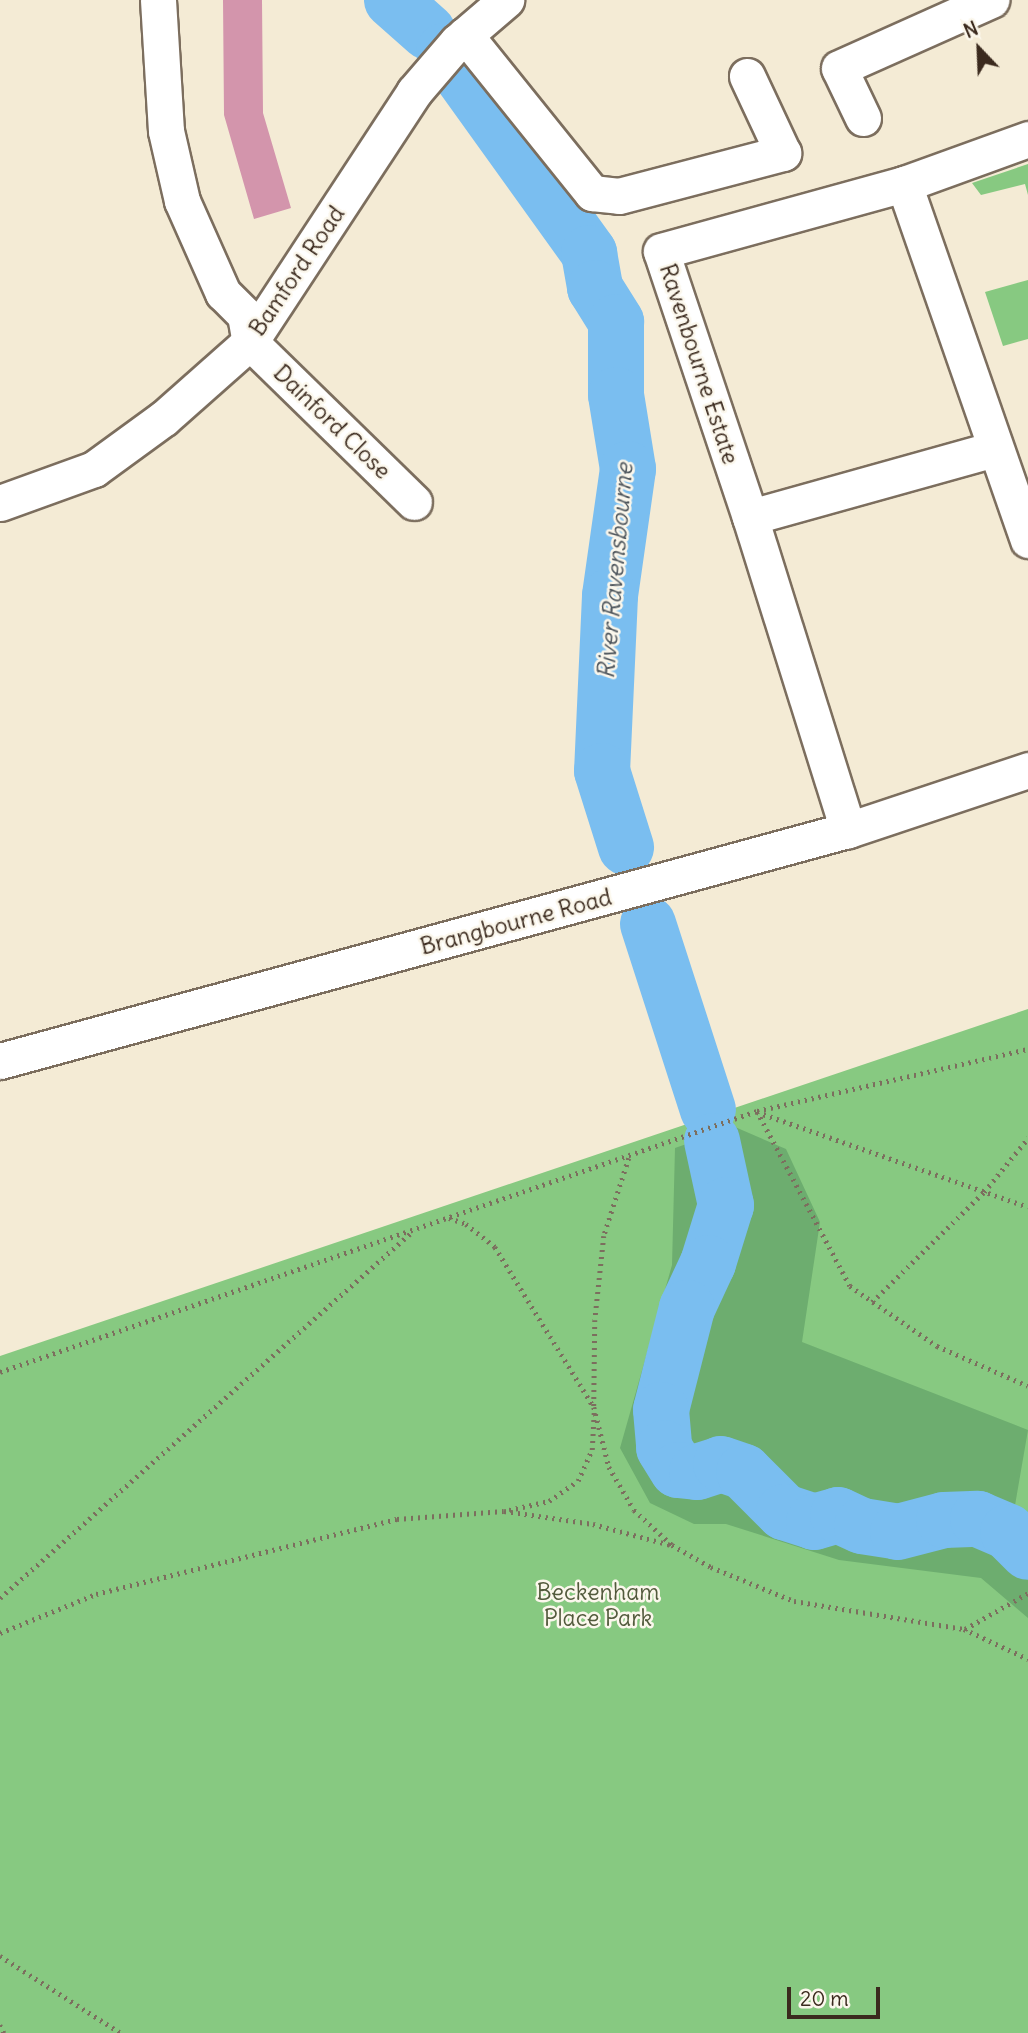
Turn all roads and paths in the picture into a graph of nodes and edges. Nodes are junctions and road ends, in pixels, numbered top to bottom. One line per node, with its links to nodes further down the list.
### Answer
1 (159, 0): 9 (street)
2 (506, 0): 4 (street, Bamford Road)
3 (991, 0): 6 (street)
4 (461, 38): 5 (street); 9 (street, Bamford Road)
5 (747, 76)
6 (863, 118)
7 (1028, 139): 8 (street, Ravenbourne Estate)
8 (904, 184): 10 (street); 13 (street, Ravenbourne Estate)
9 (250, 342): 11 (street, Dainford Close); 12 (street, Bamford Road)
10 (994, 449): 13 (street); 14 (street)
11 (414, 502)
12 (0, 503)
13 (750, 517): 16 (street, Ravenbourne Estate)
14 (1028, 540)
15 (1028, 770): 16 (street, Brangbourne Road)
16 (848, 830): 18 (street, Brangbourne Road)
17 (1028, 1049): 19 (path)
18 (0, 1061)
19 (757, 1111): 21 (path); 22 (path); 26 (path)
20 (1028, 1138): 22 (path)
21 (629, 1158): 24 (path); 29 (path)
22 (984, 1192): 23 (path); 26 (path)
23 (1028, 1208)
24 (448, 1218): 25 (path); 29 (path)
25 (415, 1229): 27 (path); 33 (path)
26 (872, 1303): 28 (path)
27 (0, 1372)
28 (1028, 1386)
29 (594, 1407): 30 (path); 31 (path)
30 (504, 1511): 31 (path); 35 (path)
31 (671, 1545): 34 (path)
32 (1028, 1593): 34 (path)
33 (0, 1598)
34 (964, 1629): 36 (path)
35 (0, 1633)
36 (1028, 1658)
37 (0, 1956): 40 (path)
38 (0, 2025): 39 (path)
39 (4, 2033)
40 (121, 2033)

